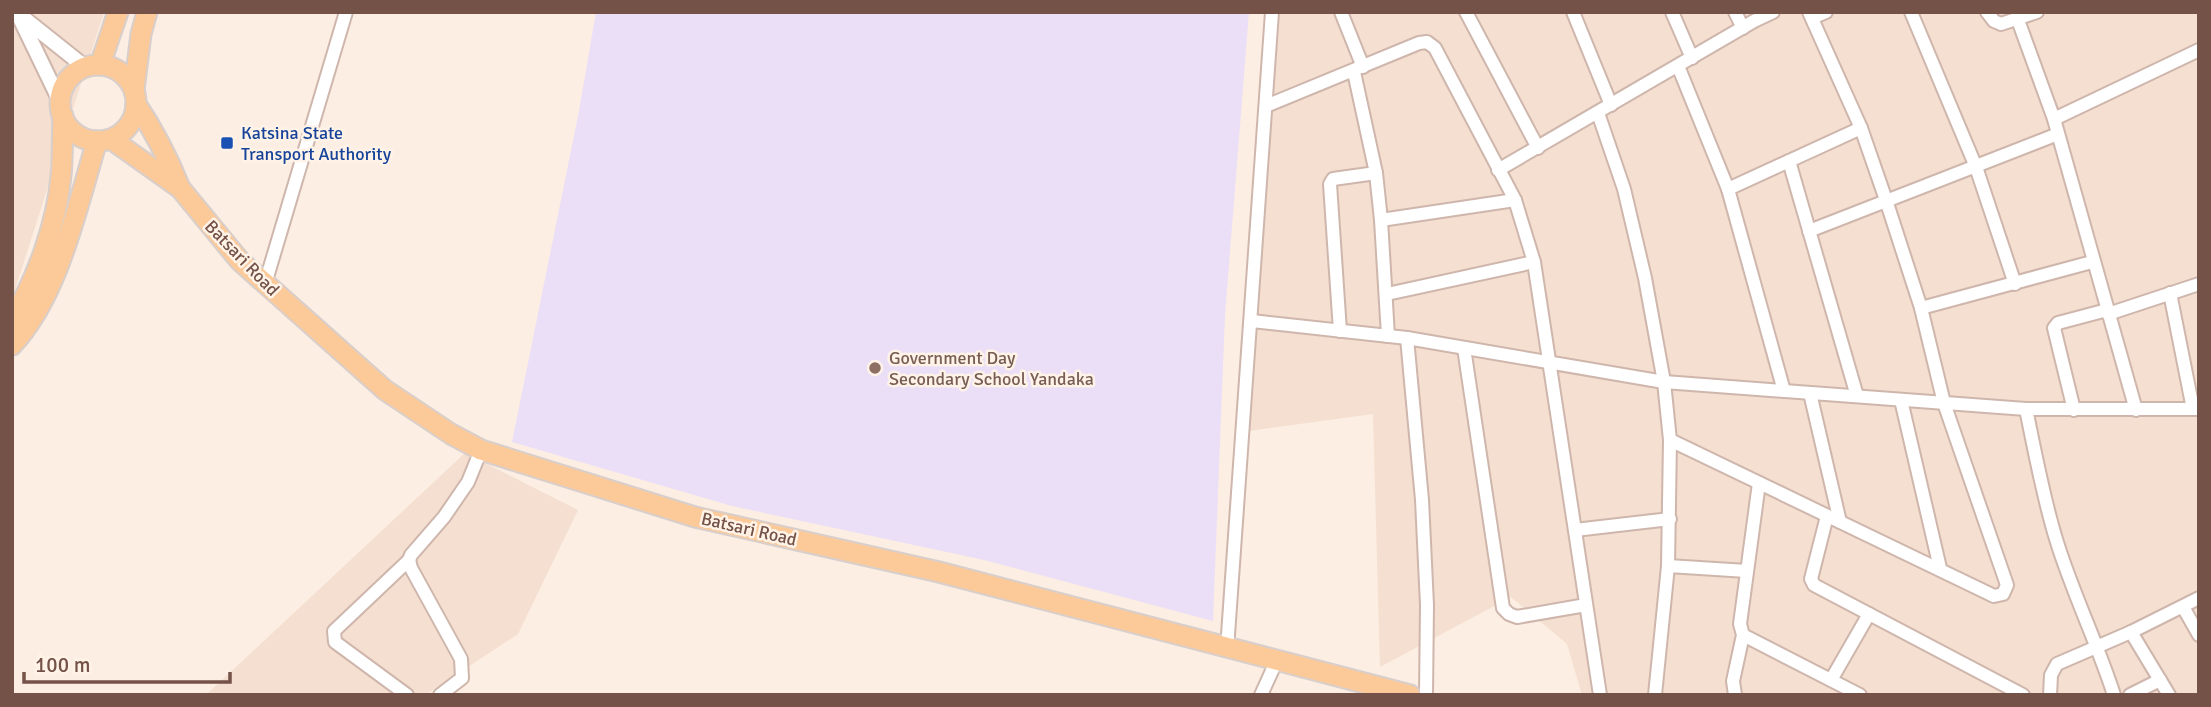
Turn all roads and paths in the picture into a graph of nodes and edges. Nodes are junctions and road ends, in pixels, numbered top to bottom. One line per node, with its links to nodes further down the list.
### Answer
1 (17, 12): 21 (street); 27 (street)
2 (117, 12): 21 (main road)
3 (147, 12): 24 (main road)
4 (346, 12): 46 (street)
5 (1272, 12): 26 (street)
6 (1340, 12): 23 (street)
7 (1466, 12): 33 (street)
8 (1573, 12): 25 (street)
9 (1672, 12): 20 (street)
10 (1735, 12): 18 (street)
11 (1773, 12): 18 (street)
12 (1826, 12): 16 (street)
13 (1911, 12): 35 (street)
14 (1987, 12): 17 (street)
15 (2037, 12): 17 (street)
16 (1810, 15): 30 (street)
17 (2018, 20): 29 (street)
18 (1743, 28): 20 (street)
19 (2199, 50): 29 (street)
20 (1692, 58): 22 (street)
21 (92, 66): 24 (main road); 27 (main road)
22 (1678, 66): 25 (street); 39 (street)
23 (1358, 69): 26 (street); 36 (street); 37 (street)
24 (135, 97): 32 (main road); 38 (main road)
25 (1611, 105): 28 (street)
26 (1266, 106): 54 (street)
27 (61, 109): 32 (main road); 53 (main road)
28 (1598, 113): 33 (street); 61 (street)
29 (2054, 118): 31 (street)
30 (1861, 128): 34 (street); 41 (street)
31 (2058, 134): 35 (street); 44 (street)
32 (104, 140): 38 (main road); 58 (main road)
33 (1538, 148): 36 (street)
34 (1789, 161): 39 (street); 43 (street)
35 (1976, 167): 41 (street); 47 (street)
36 (1499, 170): 40 (street)
37 (1376, 173): 42 (street); 55 (street)
38 (180, 188): 46 (main road, Batsari Road)
39 (1728, 189): 62 (street)
40 (1515, 200): 42 (street); 45 (street)
41 (1886, 200): 43 (street); 51 (street)
42 (1381, 220): 50 (street)
43 (1809, 230): 64 (street)
44 (2092, 261): 47 (street); 52 (street)
45 (1534, 262): 50 (street); 60 (street)
46 (265, 284): 72 (main road, Batsari Road)
47 (2015, 284): 51 (street)
48 (2199, 284): 49 (street)
49 (2170, 293): 52 (street); 68 (street)
50 (1387, 294): 56 (street)
51 (1921, 308): 66 (street)
52 (2107, 312): 69 (street); 70 (street)
53 (12, 318)
54 (1252, 321): 55 (street); 89 (street)
55 (1340, 331): 56 (street)
56 (1388, 336): 57 (street)
57 (1407, 338): 59 (street); 97 (street)
58 (12, 345)
59 (1464, 348): 60 (street); 82 (street)
60 (1549, 363): 61 (street); 76 (street)
61 (1664, 382): 62 (street); 71 (street)
62 (1784, 391): 63 (street)
63 (1811, 393): 64 (street); 75 (street)
64 (1857, 397): 65 (street)
65 (1901, 400): 66 (street); 79 (street)
66 (1944, 403): 67 (street); 79 (street)
67 (2026, 409): 69 (street); 88 (street)
68 (2197, 409): 70 (street)
69 (2074, 410): 70 (street)
70 (2136, 410)
71 (1670, 440): 73 (street); 74 (street)
72 (481, 450): 77 (street); 89 (main road, Batsari Road)
73 (1759, 483): 75 (street); 80 (street)
74 (1670, 519): 76 (street); 78 (street)
75 (1834, 519): 79 (street); 84 (street)
76 (1575, 530): 82 (street)
77 (409, 560): 94 (street); 95 (street)
78 (1668, 566): 80 (street); 99 (street)
79 (1940, 568)
80 (1747, 571): 86 (street)
81 (2199, 598): 83 (street)
82 (1586, 605): 98 (street)
83 (2183, 607): 85 (street); 87 (street)
84 (1868, 614): 91 (street); 102 (street)
85 (2131, 632): 88 (street); 92 (street)
86 (1743, 635): 91 (street); 100 (street)
87 (2199, 635)
88 (2098, 646): 103 (street); 104 (street)
89 (1227, 649): 90 (main road, Batsari Road)
90 (1276, 662): 93 (street); 96 (main road, Batsari Road)
91 (1831, 680): 101 (street)
92 (2160, 680): 105 (street); 106 (street)
93 (1267, 691)
94 (407, 695)
95 (440, 695)
96 (1410, 695)
97 (1426, 695)
98 (1600, 695)
99 (1655, 695)
100 (1735, 695)
101 (1860, 695)
102 (2023, 695)
103 (2050, 695)
104 (2114, 695)
105 (2130, 695)
106 (2169, 695)

